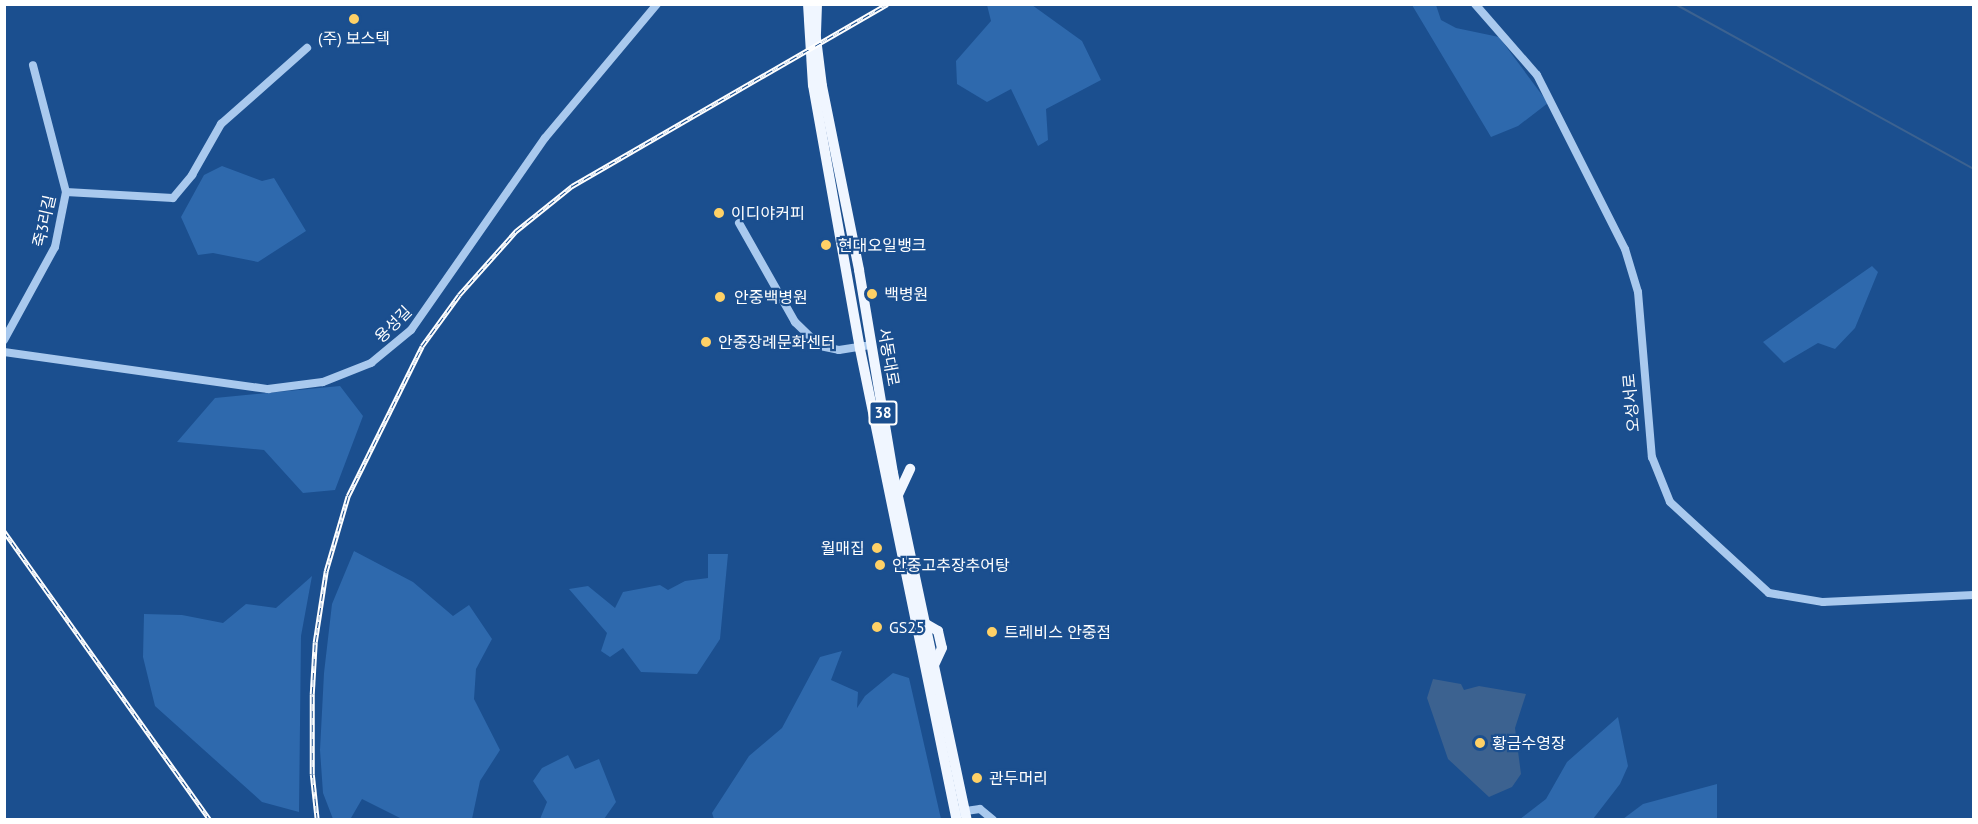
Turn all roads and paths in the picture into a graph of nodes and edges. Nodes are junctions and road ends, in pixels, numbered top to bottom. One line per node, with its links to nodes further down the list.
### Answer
1 (657, 4): 12 (street, 용성길)
2 (808, 4): 11 (main road, 서동대로 / 38)
3 (817, 4): 10 (main road, 서동대로 / 38)
4 (1475, 4): 15 (street, 오성서로)
5 (307, 48): 7 (street)
6 (33, 65): 7 (street, 죽3리길)
7 (66, 192): 9 (street, 죽3리길)
8 (740, 223): 11 (street)
9 (4, 340)
10 (872, 345): 11 (street); 14 (main road, 서동대로 / 38)
11 (860, 349): 16 (main road, 서동대로 / 38)
12 (4, 351)
13 (910, 469): 14 (main road)
14 (898, 495): 16 (main road, 서동대로 / 38)
15 (1974, 595)
16 (961, 816): 17 (street)
17 (993, 819)

